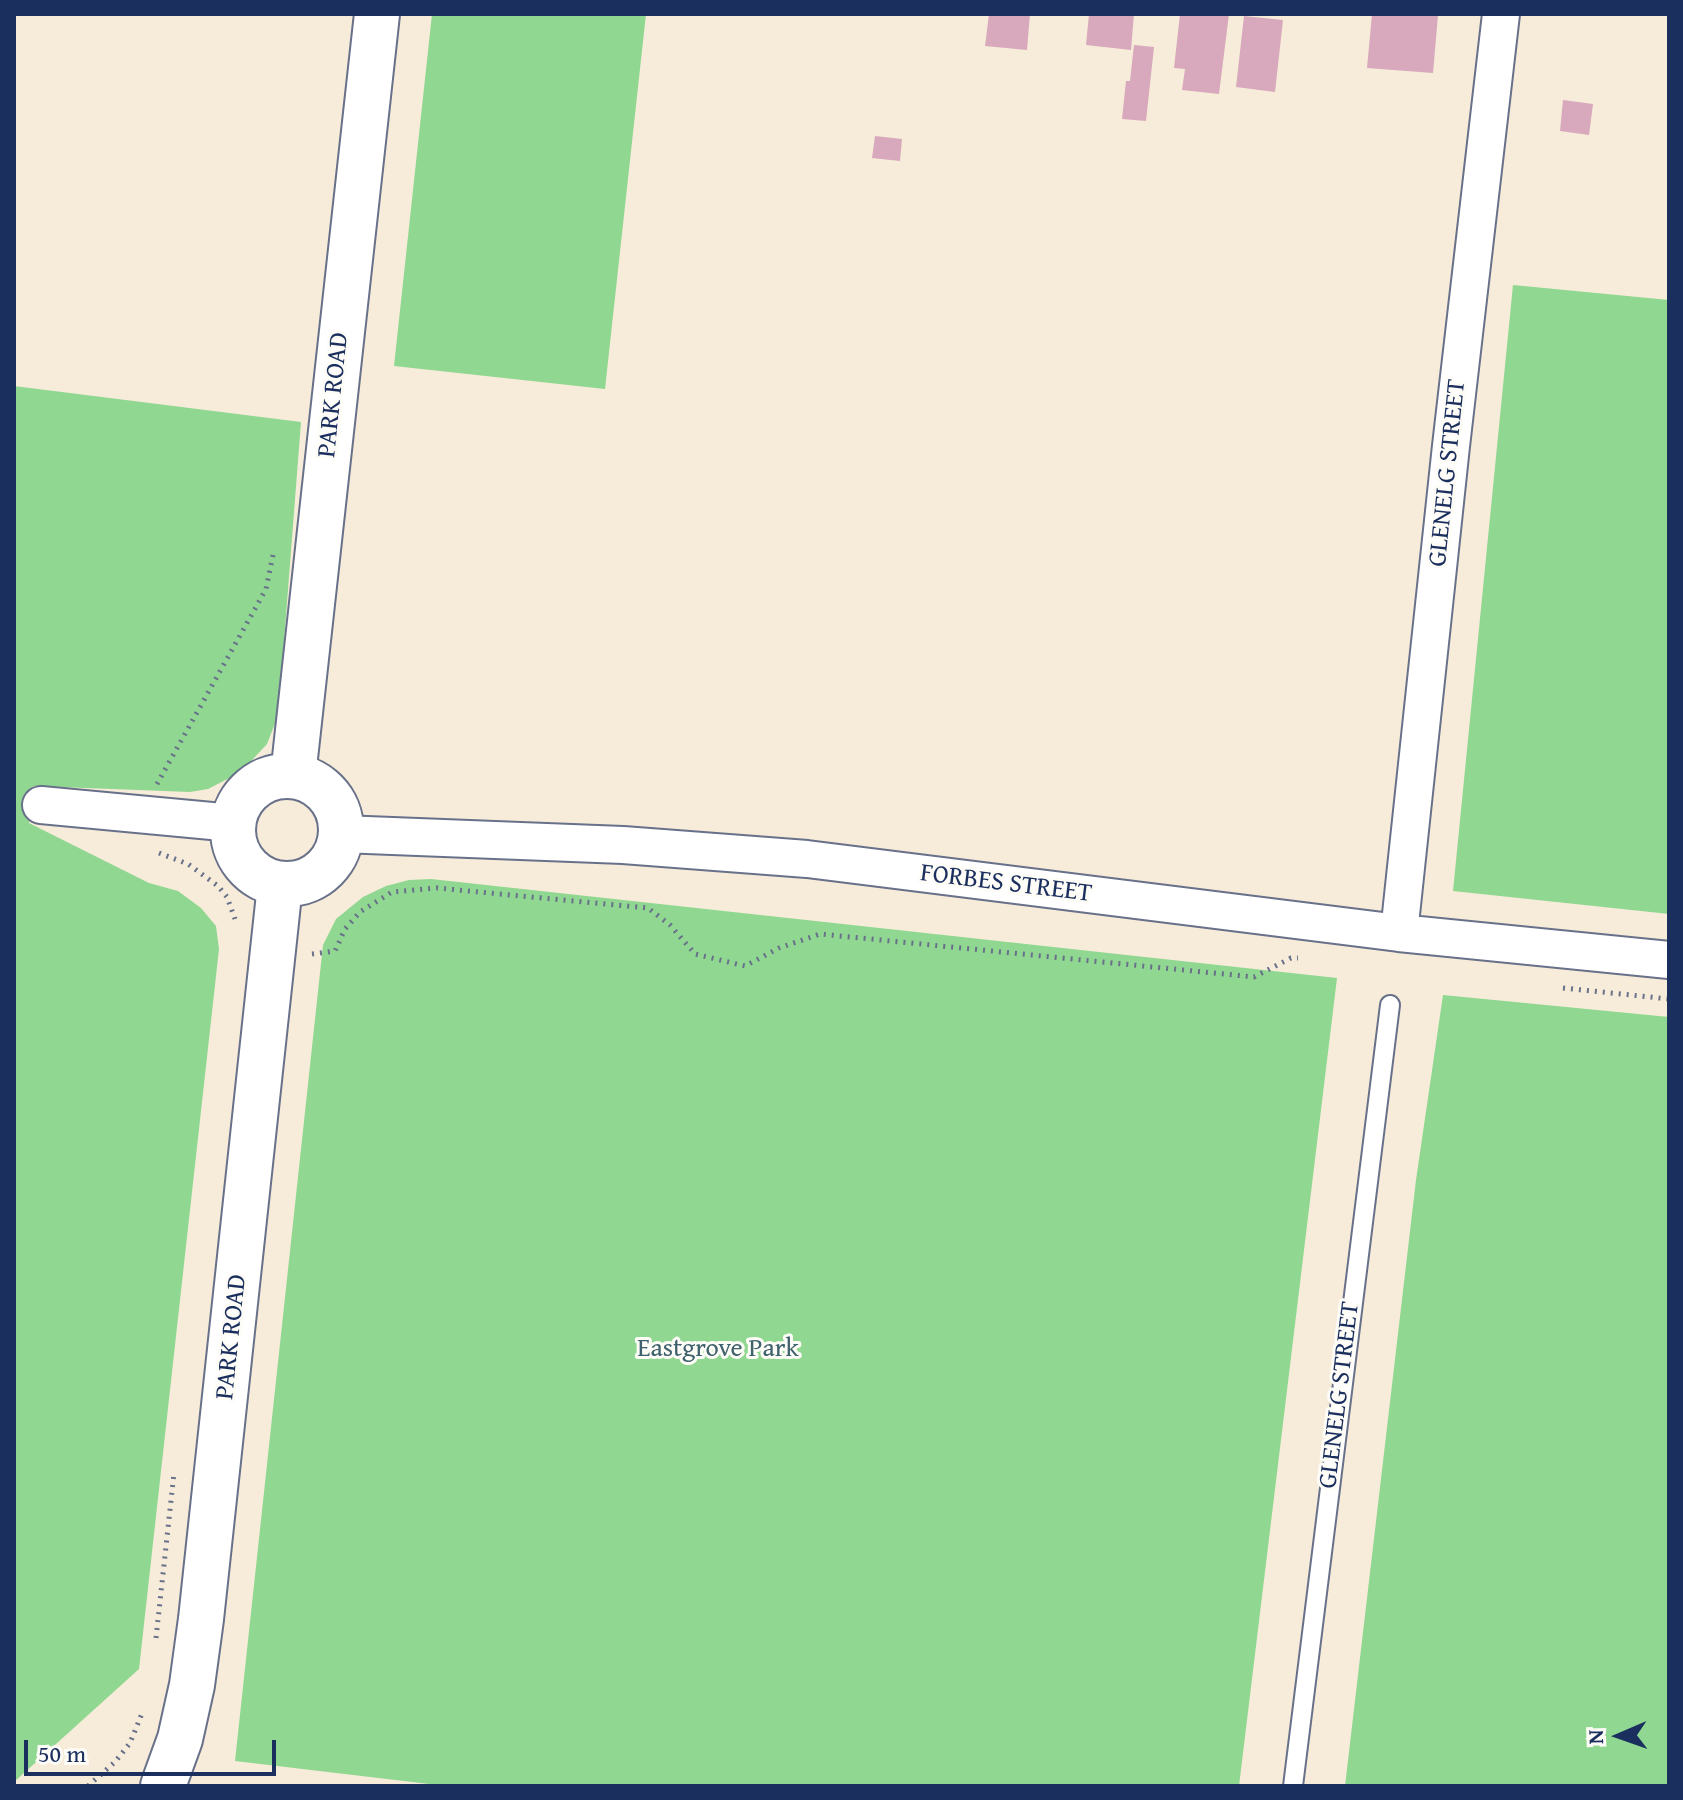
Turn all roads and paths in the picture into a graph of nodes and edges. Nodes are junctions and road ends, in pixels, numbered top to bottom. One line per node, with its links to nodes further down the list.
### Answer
1 (377, 14): 4 (street, PARK ROAD)
2 (1501, 14): 11 (street, GLENELG STREET)
3 (273, 555): 6 (path)
4 (293, 776): 7 (street); 8 (street)
5 (41, 805): 6 (street)
6 (150, 815): 7 (street); 10 (path)
7 (233, 823): 9 (street)
8 (341, 834): 9 (street); 11 (street, FORBES STREET)
9 (280, 885): 12 (street, PARK ROAD)
10 (236, 927)
11 (1399, 933): 14 (street, FORBES STREET)
12 (274, 950): 13 (path); 22 (street, PARK ROAD)
13 (1305, 958)
14 (1669, 960)
15 (1559, 987): 16 (path)
16 (1669, 999)
17 (1390, 1005): 23 (lane, GLENELG STREET)
18 (176, 1459): 19 (path)
19 (155, 1648)
20 (145, 1708): 21 (path)
21 (88, 1786)
22 (163, 1786)
23 (1293, 1786)

